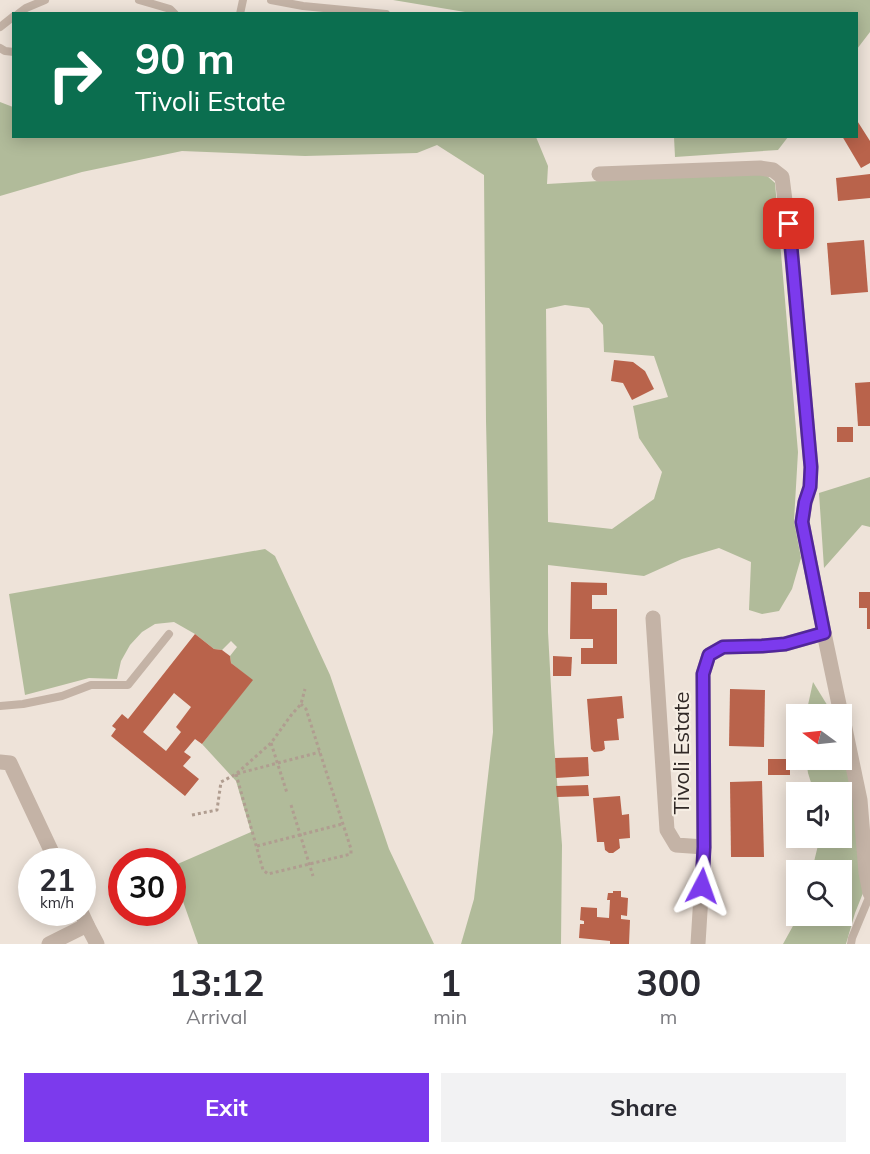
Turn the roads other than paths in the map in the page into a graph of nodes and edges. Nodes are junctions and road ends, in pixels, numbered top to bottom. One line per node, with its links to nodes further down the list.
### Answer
1 (45, 0): 5 (lane)
2 (139, 0): 6 (lane)
3 (271, 0): 4 (lane)
4 (329, 11): 7 (lane)
5 (21, 12)
6 (174, 12)
7 (348, 12)
8 (12, 18): 9 (lane)
9 (0, 27)
10 (600, 174): 12 (street)
11 (653, 618): 18 (street)
12 (824, 633): 14 (street); 18 (street, Tivoli Estate)
13 (169, 634): 15 (lane)
14 (840, 704)
15 (0, 706)
16 (0, 762): 19 (street)
17 (852, 762): 20 (street)
18 (704, 847): 25 (street, Tivoli Estate)
19 (50, 848)
20 (870, 894): 26 (lane)
21 (74, 926): 23 (street)
22 (87, 926): 24 (street)
23 (49, 944)
24 (96, 944)
25 (698, 944)
26 (851, 944)

